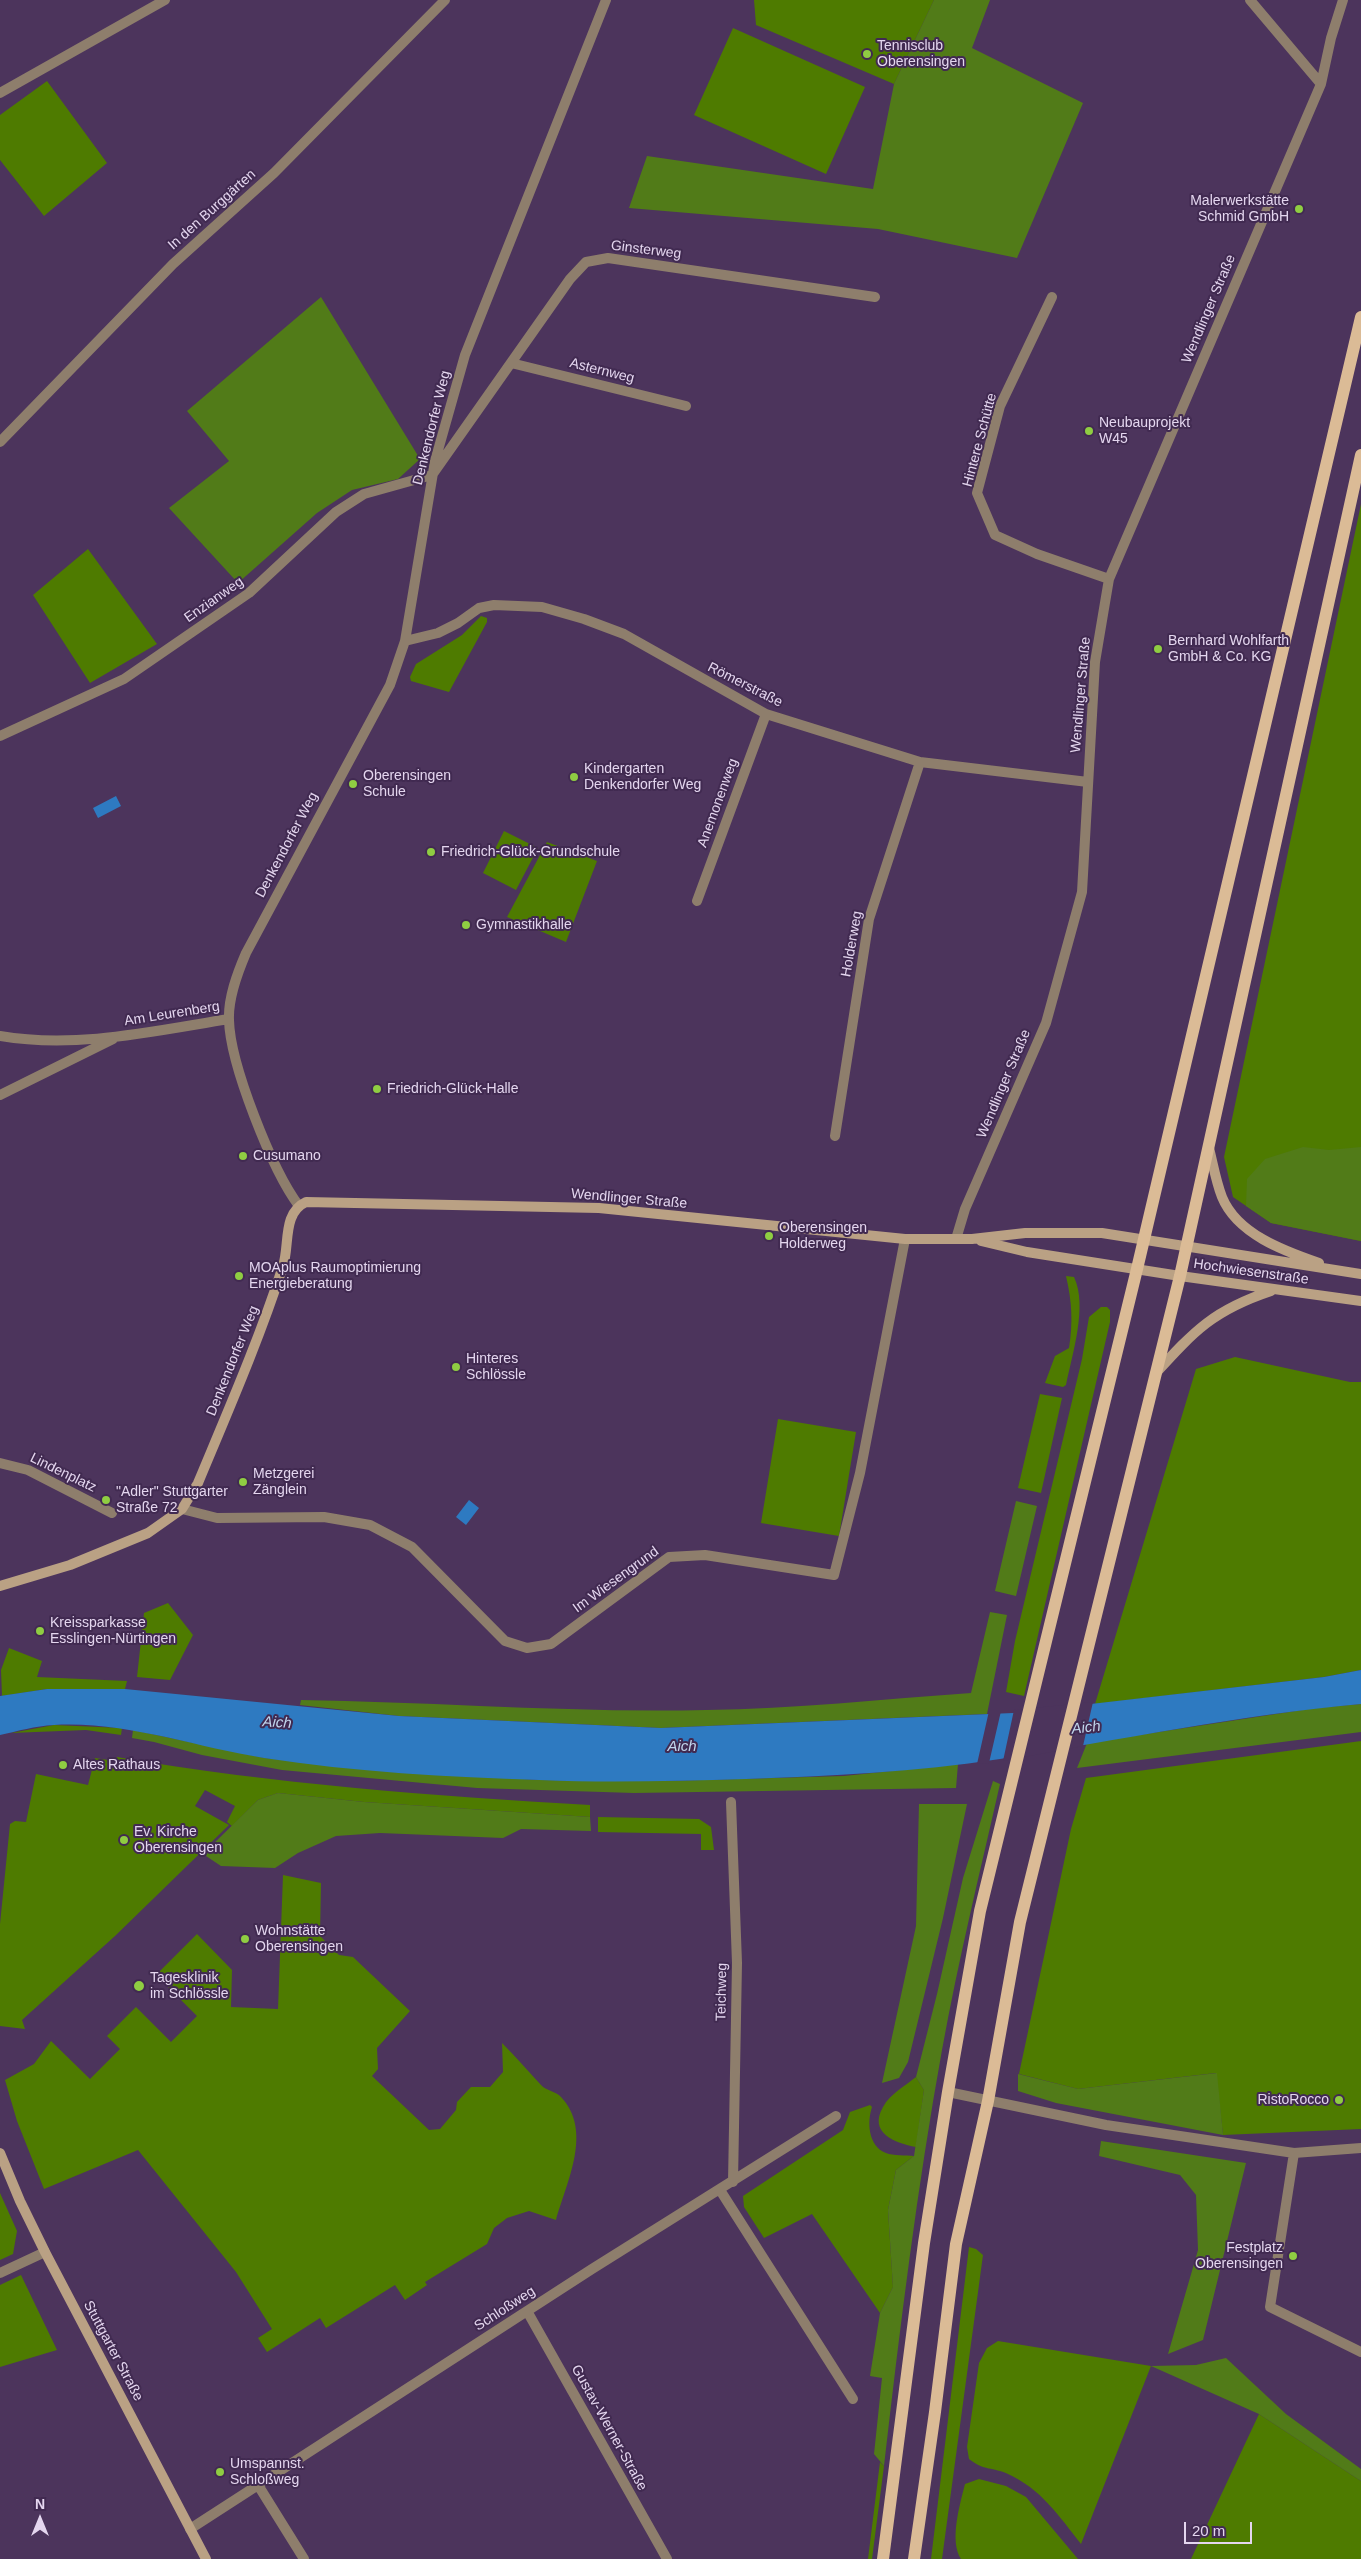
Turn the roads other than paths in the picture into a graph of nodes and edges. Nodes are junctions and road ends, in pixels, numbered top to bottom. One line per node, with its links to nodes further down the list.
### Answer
1 (165, 0): 7 (street)
2 (445, 0): 13 (street, In den Burggärten)
3 (606, 0): 15 (street, Denkendorfer Weg)
4 (1250, 0): 6 (street)
5 (1343, 0): 6 (street, Wendlinger Straße)
6 (1321, 84): 16 (street, Wendlinger Straße)
7 (0, 93)
8 (875, 297): 11 (street, Ginsterweg)
9 (1052, 297): 16 (street, Hintere Schütte)
10 (1361, 317): 30 (main road)
11 (511, 363): 12 (street, Asternweg); 15 (street, Ginsterweg)
12 (686, 406)
13 (0, 442)
14 (1361, 455): 28 (main road)
15 (432, 475): 17 (street, Denkendorfer Weg); 19 (street, Enzianweg)
16 (1109, 580): 21 (street, Wendlinger Straße)
17 (405, 641): 18 (street, Römerstraße); 23 (street, Denkendorfer Weg)
18 (766, 714): 20 (street, Römerstraße); 22 (street, Anemonenweg)
19 (0, 736)
20 (920, 762): 21 (street, Römerstraße); 27 (street, Holderweg)
21 (1088, 782): 32 (street, Wendlinger Straße)
22 (697, 901)
23 (229, 1019): 25 (street, Am Leurenberg); 29 (street, Denkendorfer Weg)
24 (0, 1036): 25 (street, Am Leurenberg)
25 (118, 1036): 26 (street, Am Leurenberg)
26 (0, 1095)
27 (835, 1136)
28 (1209, 1148): 34 (main road); 36 (main road)
29 (299, 1206): 31 (main road, Wendlinger Straße); 43 (main road, Denkendorfer Weg)
30 (1144, 1238): 33 (main road, Wendlinger Straße); 34 (main road, Wendlinger Straße); 35 (main road)
31 (905, 1239): 32 (main road, Wendlinger Straße); 43 (street, Im Wiesengrund)
32 (956, 1239): 33 (main road, Wendlinger Straße)
33 (972, 1239): 35 (main road, Wendlinger Straße)
34 (1187, 1246): 36 (main road, Hochwiesenstraße); 38 (main road)
35 (1137, 1269): 38 (main road, Hochwiesenstraße); 47 (main road)
36 (1339, 1270): 37 (main road, Hochwiesenstraße)
37 (1361, 1274)
38 (1180, 1276): 39 (main road, Hochwiesenstraße); 41 (main road)
39 (1274, 1290): 40 (main road, Hochwiesenstraße); 41 (main road)
40 (1361, 1301)
41 (1155, 1375): 48 (main road)
42 (0, 1463): 44 (street, Lindenplatz)
43 (182, 1509): 45 (main road, Denkendorfer Weg)
44 (112, 1513)
45 (0, 1586)
46 (731, 1802): 53 (street, Teichweg)
47 (948, 2092): 48 (street); 65 (main road)
48 (988, 2101): 52 (street); 66 (main road)
49 (836, 2116): 53 (street, Schloßweg)
50 (1361, 2148): 52 (street)
51 (0, 2153): 55 (main road, Stuttgarter Straße)
52 (1294, 2153): 58 (street)
53 (733, 2182): 54 (street, Schloßweg)
54 (720, 2190): 57 (street, Schloßweg); 59 (street)
55 (46, 2252): 56 (street); 61 (main road, Stuttgarter Straße)
56 (0, 2273)
57 (527, 2311): 60 (street, Schloßweg); 64 (street, Gustav-Werner-Straße)
58 (1361, 2352)
59 (853, 2399)
60 (258, 2485): 61 (street, Schloßweg); 63 (street)
61 (190, 2529): 62 (main road, Stuttgarter Straße)
62 (206, 2559)
63 (304, 2559)
64 (667, 2559)
65 (883, 2559)
66 (914, 2559)

